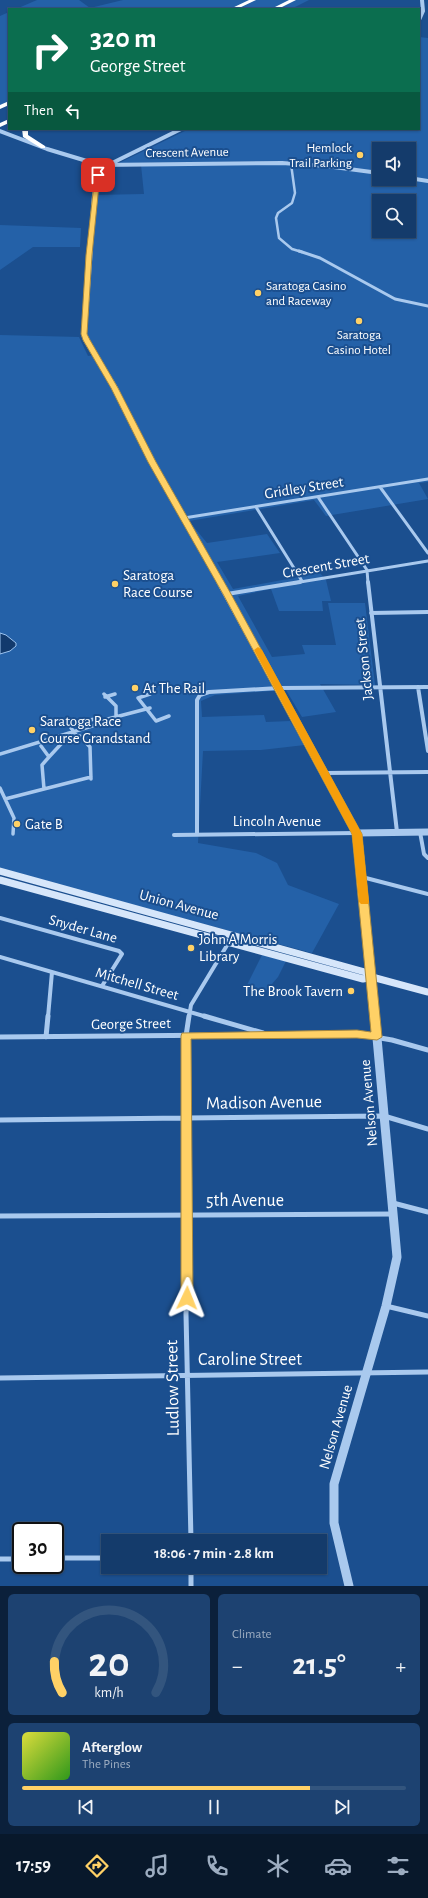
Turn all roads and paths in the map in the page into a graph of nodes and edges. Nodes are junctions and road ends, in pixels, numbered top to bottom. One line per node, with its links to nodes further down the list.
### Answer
1 (253, 0): 4 (highway)
2 (293, 0): 5 (highway)
3 (422, 0): 6 (street)
4 (235, 8)
5 (276, 8)
6 (420, 18)
7 (26, 130): 10 (highway)
8 (179, 130): 12 (street, Nelson Avenue)
9 (0, 131): 10 (street, Crescent Avenue)
10 (43, 147): 12 (street, Crescent Avenue)
11 (291, 164): 12 (street, Crescent Avenue); 13 (street, Crescent Avenue); 16 (street)
12 (109, 165): 21 (street, Nelson Avenue)
13 (372, 172)
14 (416, 179): 15 (street)
15 (428, 181)
16 (428, 306)
17 (428, 479): 18 (street, Gridley Street)
18 (380, 487): 19 (street, Gridley Street); 22 (street)
19 (318, 497): 20 (street, Gridley Street); 24 (street, Jackson Street)
20 (256, 507): 21 (street, Gridley Street); 25 (street)
21 (184, 518): 26 (street, Nelson Avenue)
22 (428, 553)
23 (428, 561): 24 (street, Crescent Street)
24 (367, 570): 25 (street, Crescent Street); 28 (street, Jackson Street)
25 (302, 581): 26 (street, Crescent Street)
26 (227, 594): 29 (street, Nelson Avenue)
27 (428, 612): 28 (street)
28 (371, 613): 30 (street, Jackson Street)
29 (279, 688): 30 (street); 49 (street, Nelson Avenue); 57 (street)
30 (379, 688): 31 (street); 47 (street, Jackson Street)
31 (418, 688): 32 (street); 44 (street)
32 (428, 688)
33 (115, 694): 36 (street)
34 (150, 694): 35 (street)
35 (148, 708): 36 (street); 37 (street)
36 (116, 716): 38 (street)
37 (169, 716)
38 (104, 720): 39 (street); 40 (street)
39 (85, 721)
40 (72, 729): 41 (street); 45 (street); 46 (street)
41 (77, 736): 42 (street); 51 (street)
42 (76, 742)
43 (41, 746): 46 (street)
44 (428, 751)
45 (0, 754)
46 (49, 756): 51 (street)
47 (390, 772): 48 (street); 49 (street); 53 (street, Jackson Street)
48 (428, 772)
49 (325, 773): 58 (street, Nelson Avenue)
50 (0, 788): 52 (street)
51 (44, 789): 52 (street)
52 (5, 799): 56 (street)
53 (398, 832): 54 (street, Lincoln Avenue); 58 (street, Lincoln Avenue)
54 (420, 832): 55 (street, Lincoln Avenue); 60 (street)
55 (428, 832)
56 (13, 834)
57 (197, 834): 58 (street, Lincoln Avenue); 59 (street, Lincoln Avenue)
58 (357, 834): 62 (street, Nelson Avenue)
59 (174, 835)
60 (428, 858)
61 (0, 871): 66 (main road, Union Avenue)
62 (362, 877): 64 (street); 70 (street, Nelson Avenue)
63 (0, 880): 67 (main road, Union Avenue)
64 (428, 894)
65 (0, 918): 71 (street, Snyder Lane)
66 (234, 935): 67 (street, Ludlow Street); 70 (main road, Union Avenue)
67 (229, 943): 70 (main road, Union Avenue); 73 (street, Ludlow Street)
68 (0, 957): 69 (street, Mitchell Street)
69 (52, 972): 71 (street, Mitchell Street); 75 (street)
70 (372, 977): 72 (main road, Union Avenue); 78 (street, Nelson Avenue)
71 (102, 986): 73 (street, Mitchell Street)
72 (428, 992)
73 (189, 1012): 74 (street, Mitchell Street); 76 (street, Ludlow Street)
74 (268, 1035): 76 (street, George Street); 78 (street, George Street)
75 (46, 1036): 76 (street, George Street); 77 (street, George Street)
76 (186, 1036): 81 (street, Ludlow Street)
77 (0, 1037)
78 (377, 1037): 79 (street, George Street); 80 (street, Nelson Avenue)
79 (428, 1050)
80 (384, 1116): 81 (street, Madison Avenue); 83 (street, Madison Avenue); 84 (street, Nelson Avenue)
81 (187, 1118): 82 (street, Madison Avenue); 87 (street, Ludlow Street)
82 (0, 1120)
83 (428, 1129)
84 (393, 1203): 85 (street); 86 (street, Nelson Avenue)
85 (428, 1212)
86 (394, 1214): 87 (street, 5th Avenue); 89 (street, Nelson Avenue)
87 (188, 1215): 88 (street, 5th Avenue); 93 (street, Ludlow Street)
88 (0, 1216)
89 (386, 1306): 90 (street); 92 (street, Nelson Avenue)
90 (428, 1316)
91 (428, 1372): 92 (street, Caroline Street)
92 (366, 1373): 93 (street, Caroline Street); 102 (street, Nelson Avenue)
93 (188, 1374): 94 (street, Caroline Street); 95 (street, Ludlow Street)
94 (0, 1378)
95 (191, 1534)
96 (64, 1558): 97 (street)
97 (101, 1558)
98 (0, 1559): 99 (street)
99 (12, 1559)
100 (191, 1574): 101 (street)
101 (191, 1586)
102 (349, 1586)

